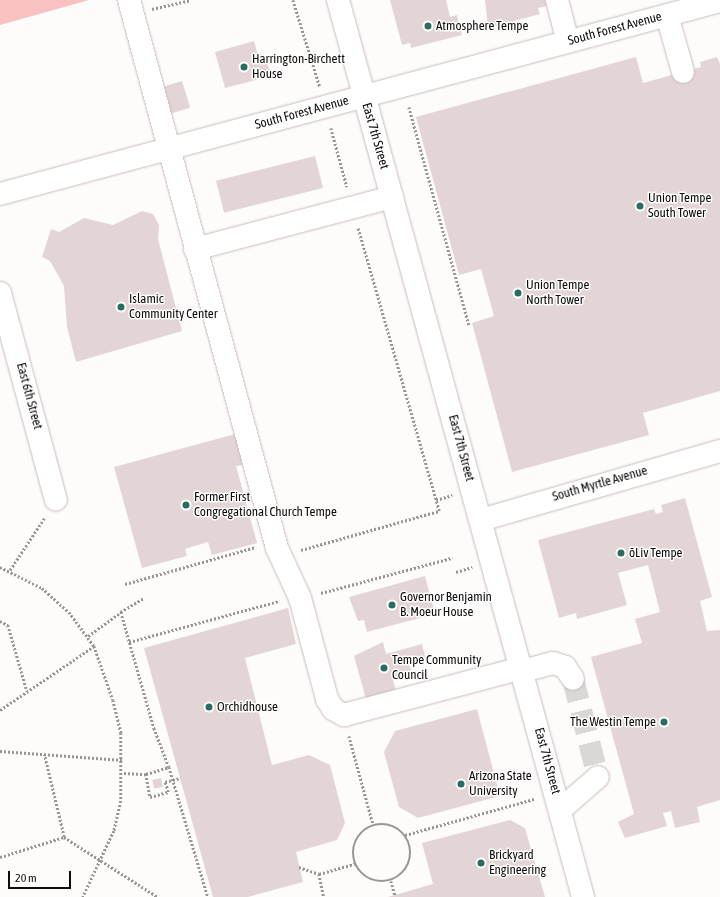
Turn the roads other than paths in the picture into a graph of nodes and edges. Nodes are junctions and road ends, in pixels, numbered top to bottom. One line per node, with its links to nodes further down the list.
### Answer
1 (338, 0): 8 (street, East 7th Street)
2 (557, 0): 6 (street)
3 (720, 1): 5 (street, South Forest Avenue)
4 (130, 7): 9 (street)
5 (667, 15): 6 (street, South Forest Avenue); 7 (street)
6 (568, 42): 8 (street, South Forest Avenue)
7 (683, 72)
8 (364, 96): 9 (street, South Forest Avenue); 11 (street, East 7th Street)
9 (168, 149): 10 (street, South Forest Avenue); 12 (street)
10 (0, 194)
11 (392, 197): 12 (street); 16 (street, East 7th Street)
12 (195, 249): 18 (street)
13 (0, 293): 15 (street, East 6th Street)
14 (720, 451): 16 (street, South Myrtle Avenue)
15 (56, 500)
16 (481, 520): 18 (street, East 7th Street)
17 (564, 667): 18 (street)
18 (522, 669): 20 (street, East 7th Street)
19 (598, 777): 20 (street)
20 (558, 802): 21 (street, East 7th Street)
21 (583, 897)

